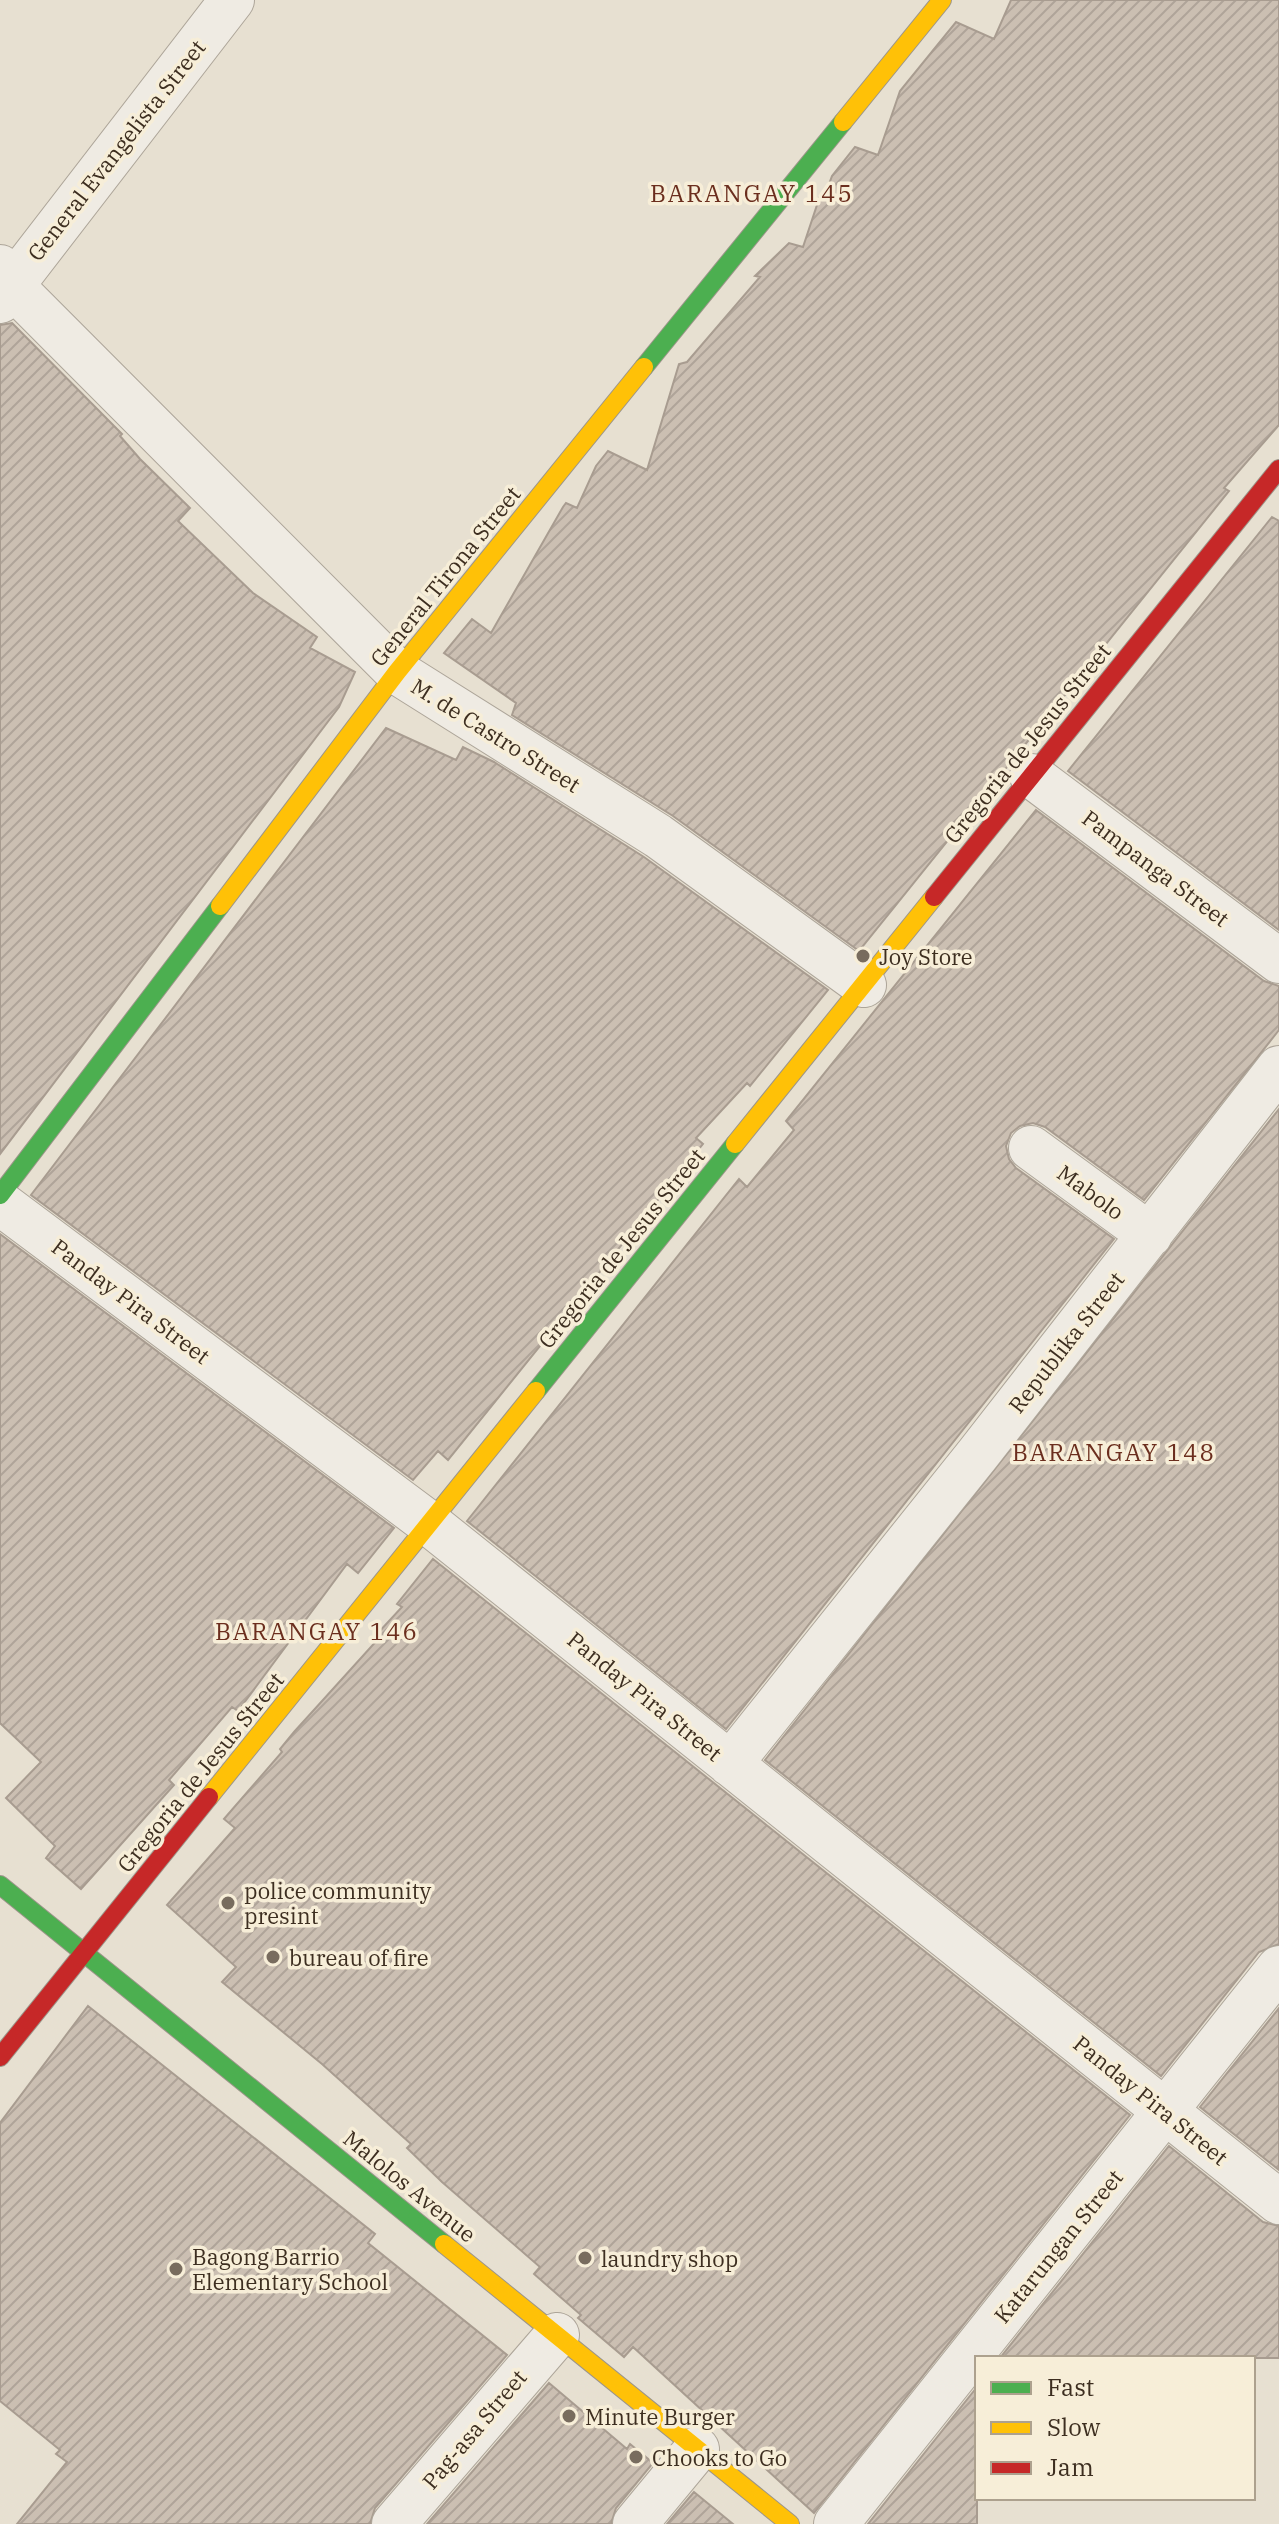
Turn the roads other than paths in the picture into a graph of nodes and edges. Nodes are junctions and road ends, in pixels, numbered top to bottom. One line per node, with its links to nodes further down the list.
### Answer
1 (232, 0): 3 (street, General Evangelista Street)
2 (942, 0): 5 (street, General Tirona Street)
3 (4, 284): 5 (street, M. de Castro Street)
4 (1279, 469): 6 (street, Gregoria de Jesus Street)
5 (397, 672): 8 (street, M. de Castro Street); 11 (street, General Tirona Street)
6 (1032, 776): 7 (street, Pampanga Street); 8 (street, Gregoria de Jesus Street)
7 (1279, 961)
8 (864, 985): 14 (street, Gregoria de Jesus Street)
9 (1279, 1068): 13 (street, Republika Street)
10 (1031, 1148): 13 (street, Mabolo)
11 (0, 1195)
12 (0, 1203): 14 (street, Panday Pira Street)
13 (1150, 1235): 15 (street, Republika Street)
14 (430, 1524): 15 (street, Panday Pira Street); 17 (street, Gregoria de Jesus Street)
15 (730, 1764): 20 (street, Panday Pira Street)
16 (0, 1885): 17 (street, Malolos Avenue)
17 (85, 1953): 19 (street, Gregoria de Jesus Street); 22 (street, Malolos Avenue)
18 (1279, 1968): 20 (street, Katarungan Street)
19 (0, 2057)
20 (1165, 2111): 21 (street, Panday Pira Street); 27 (street, Katarungan Street)
21 (1279, 2202)
22 (557, 2335): 23 (street, Malolos Avenue); 24 (street, Pag-asa Street)
23 (697, 2449): 25 (street); 26 (street, Malolos Avenue)
24 (394, 2524)
25 (635, 2524)
26 (790, 2524)
27 (836, 2524)

